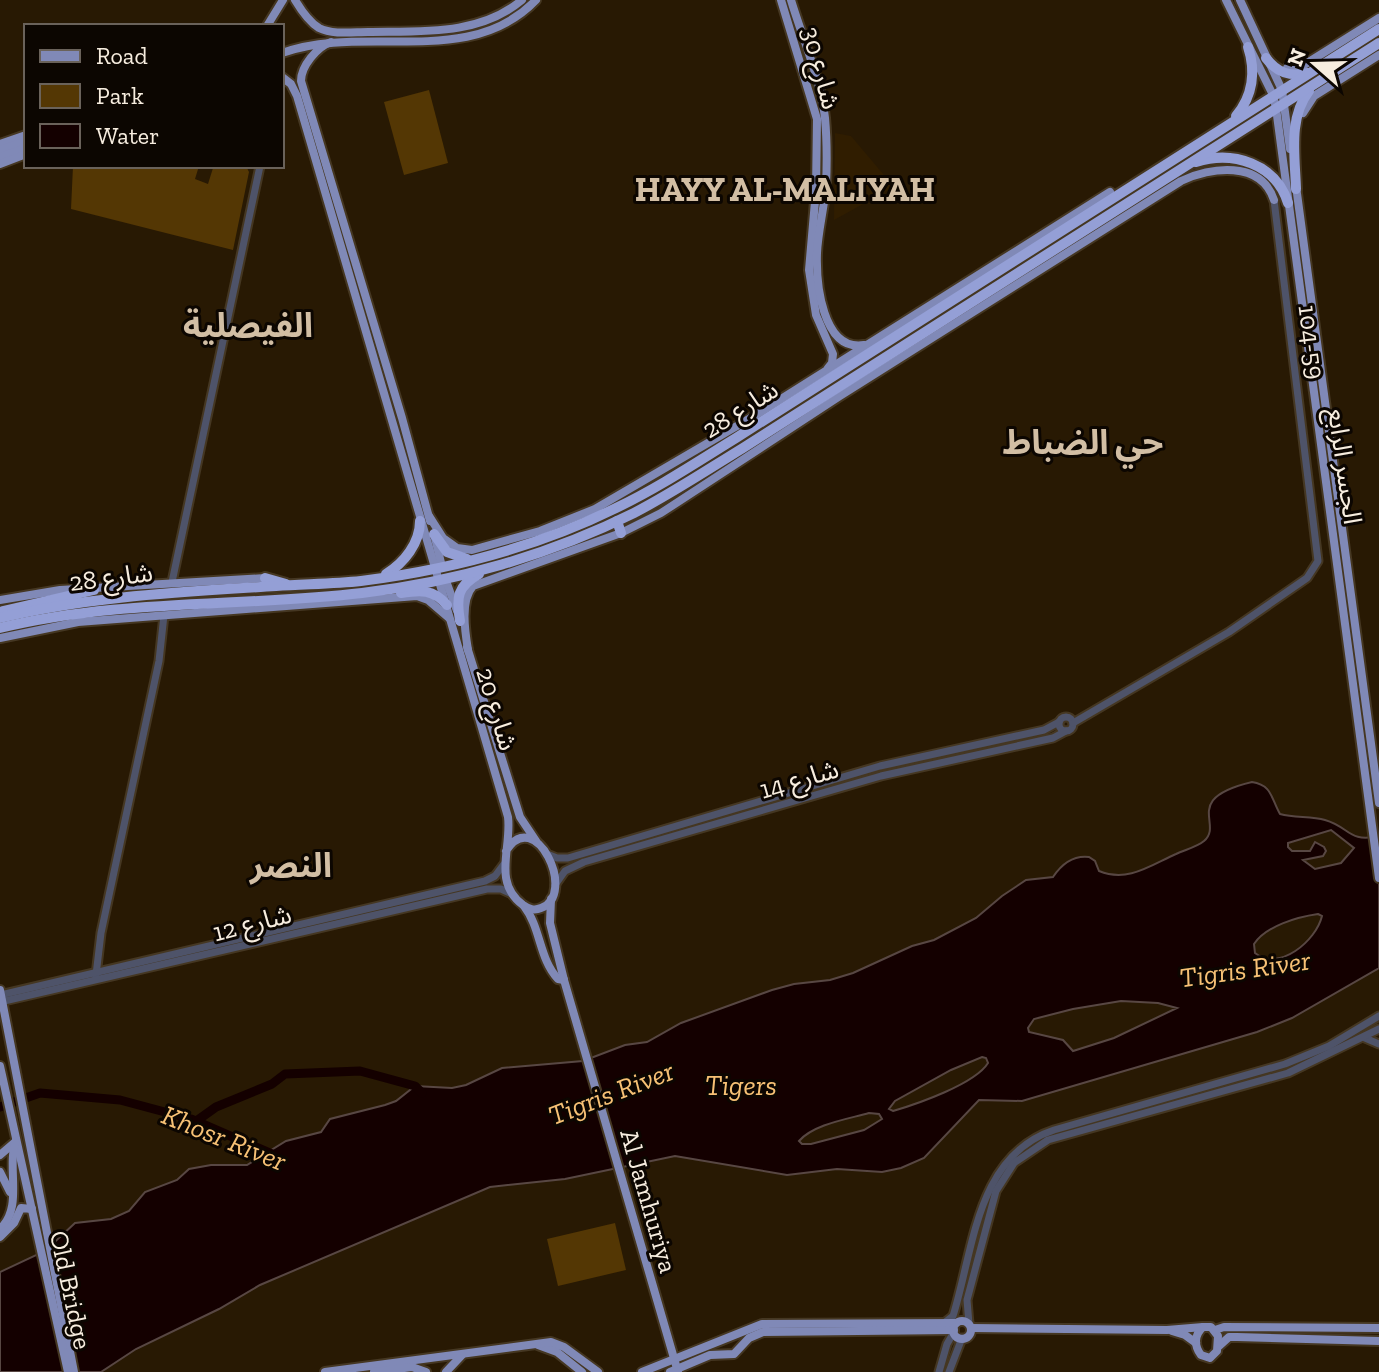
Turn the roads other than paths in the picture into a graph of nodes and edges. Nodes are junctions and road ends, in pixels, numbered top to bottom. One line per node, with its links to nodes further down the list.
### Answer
1 (283, 0): 10 (main road)
2 (295, 0): 12 (main road)
3 (522, 0): 12 (main road)
4 (536, 0): 13 (main road)
5 (781, 0): 42 (main road, شارع 30)
6 (791, 0): 41 (main road, شارع 30)
7 (1226, 0): 16 (main road)
8 (1240, 0): 19 (main road)
9 (1379, 18): 20 (main road)
10 (268, 24)
11 (1379, 29): 21 (highway, شارع 28)
12 (434, 31): 13 (main road)
13 (435, 41): 14 (main road)
14 (331, 42): 17 (main road); 47 (main road)
15 (1379, 43): 21 (highway, شارع 28)
16 (1248, 47): 23 (main road); 26 (highway)
17 (284, 53)
18 (1379, 55): 25 (main road)
19 (1266, 58): 21 (highway); 23 (main road)
20 (1287, 68)
21 (1317, 76): 23 (highway, شارع 28); 24 (highway, شارع 28); 36 (highway)
22 (284, 78): 47 (main road)
23 (1278, 93): 24 (main road); 26 (highway, شارع 28)
24 (1280, 105): 35 (highway, شارع 28); 36 (main road, الجسر الرابع); 38 (main road, الجسر الرابع)
25 (1301, 117)
26 (1232, 121): 39 (highway, شارع 28)
27 (24, 136): 29 (main road)
28 (24, 141): 29 (main road)
29 (0, 147)
30 (24, 149): 32 (main road)
31 (24, 155): 33 (main road)
32 (0, 157)
33 (0, 164)
34 (260, 168): 57 (street)
35 (1176, 172): 38 (highway); 40 (highway, شارع 28)
36 (1296, 189): 52 (main road, الجسر الرابع)
37 (1274, 200): 40 (main road); 74 (street, 104-59)
38 (1288, 203): 52 (main road, الجسر الرابع)
39 (944, 302): 41 (main road); 43 (highway, شارع 28)
40 (954, 319): 44 (highway, شارع 28)
41 (869, 344): 42 (main road)
42 (818, 376): 43 (main road)
43 (799, 393): 45 (highway, شارع 28); 46 (main road)
44 (810, 411): 45 (highway, شارع 28); 49 (main road)
45 (740, 443): 46 (highway, شارع 28); 48 (highway, شارع 28)
46 (611, 506): 47 (main road); 51 (highway, شارع 28)
47 (424, 518): 50 (main road); 54 (main road); 56 (highway)
48 (617, 521): 49 (highway); 53 (highway, شارع 28)
49 (621, 533): 72 (main road)
50 (434, 534): 51 (highway); 54 (main road)
51 (473, 559): 54 (highway, شارع 28)
52 (1341, 560): 76 (main road, الجسر الرابع); 81 (main road, الجسر الرابع)
53 (494, 566): 54 (highway, شارع 28); 69 (highway)
54 (440, 573): 56 (highway, شارع 28); 60 (highway, شارع 28); 63 (main road, شارع 20); 69 (main road, شارع 20)
55 (265, 578): 57 (main road); 58 (highway)
56 (375, 578): 58 (highway, شارع 28)
57 (172, 582): 59 (main road)
58 (292, 585): 65 (highway, شارع 28)
59 (94, 590): 61 (main road); 64 (highway)
60 (384, 595): 62 (highway, شارع 28); 63 (highway); 66 (main road); 69 (main road)
61 (4, 600)
62 (209, 602): 65 (highway, شارع 28); 66 (highway)
63 (447, 605): 69 (main road, شارع 20)
64 (0, 611)
65 (43, 613): 68 (highway); 70 (highway)
66 (187, 613): 67 (main road)
67 (164, 615): 71 (main road); 87 (street)
68 (0, 618)
69 (456, 621): 72 (main road, شارع 20); 78 (main road, شارع 20)
70 (0, 628)
71 (0, 638)
72 (468, 650): 77 (main road, شارع 20)
73 (1059, 722): 74 (street); 75 (street); 79 (street, شارع 14)
74 (1073, 723): 75 (street)
75 (1066, 731): 82 (street, شارع 14)
76 (1379, 803)
77 (536, 841): 78 (main road); 79 (main road)
78 (506, 851): 80 (main road)
79 (547, 854): 82 (main road)
80 (504, 864): 83 (main road); 86 (street, شارع 12)
81 (1379, 878)
82 (554, 887): 84 (main road)
83 (513, 894): 85 (main road); 86 (street, شارع 12)
84 (551, 899): 85 (main road); 88 (main road, Al Jamhuriya)
85 (523, 905): 88 (main road)
86 (333, 920): 87 (street, شارع 12)
87 (96, 977): 89 (street, شارع 12)
88 (564, 980): 116 (main road, Al Jamhuriya)
89 (1, 997): 100 (main road)
90 (1379, 1016): 98 (street)
91 (1379, 1029): 92 (street)
92 (1365, 1038): 93 (street); 98 (street)
93 (1379, 1040)
94 (0, 1066): 95 (main road)
95 (16, 1139): 96 (main road); 99 (main road); 100 (main road)
96 (0, 1155)
97 (0, 1172): 99 (main road)
98 (990, 1196): 103 (street)
99 (12, 1197): 101 (main road)
100 (36, 1213): 102 (main road); 117 (main road, Old Bridge); 118 (main road)
101 (0, 1229)
102 (0, 1237)
103 (968, 1276): 104 (street); 107 (street)
104 (943, 1323): 107 (main road); 116 (main road)
105 (1203, 1327): 108 (main road); 109 (main road); 111 (main road)
106 (1378, 1328): 109 (main road)
107 (962, 1330): 108 (main road); 116 (main road); 126 (street); 127 (street)
108 (1167, 1330): 111 (main road)
109 (1215, 1330): 113 (main road)
110 (1379, 1341): 113 (main road)
111 (1196, 1343): 113 (main road)
112 (537, 1345): 114 (main road); 123 (main road); 124 (main road)
113 (1219, 1346)
114 (466, 1353): 115 (main road); 122 (main road)
115 (404, 1364): 119 (main road); 120 (main road); 121 (main road)
116 (673, 1368): 125 (main road)
117 (68, 1372)
118 (74, 1372)
119 (325, 1372)
120 (374, 1372)
121 (426, 1372)
122 (446, 1372)
123 (582, 1372)
124 (598, 1372)
125 (642, 1372)
126 (939, 1372)
127 (949, 1372)

